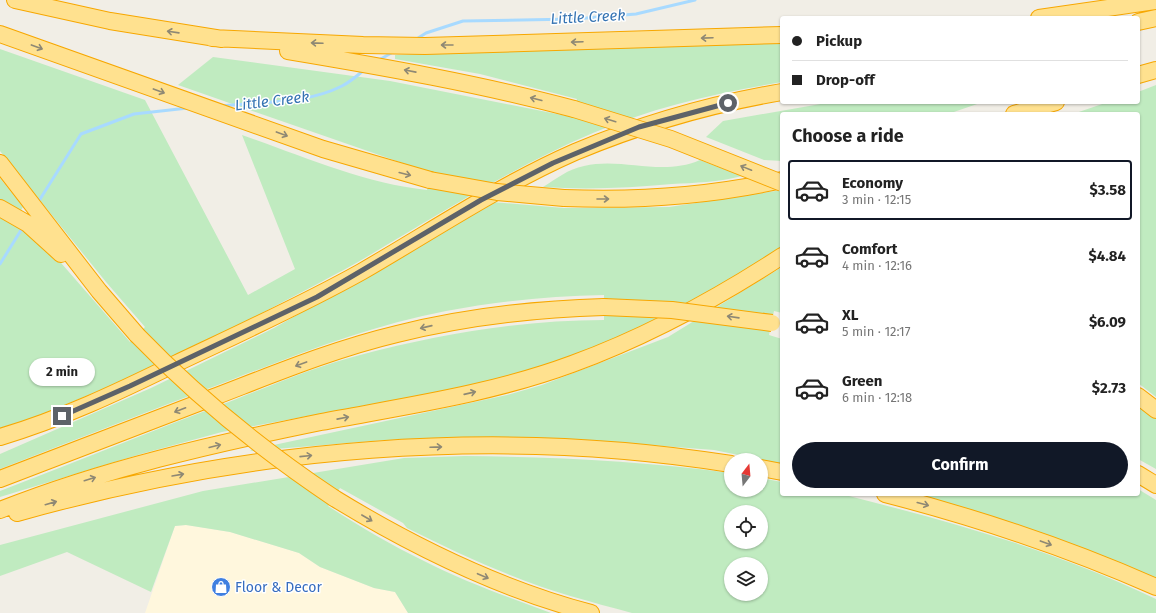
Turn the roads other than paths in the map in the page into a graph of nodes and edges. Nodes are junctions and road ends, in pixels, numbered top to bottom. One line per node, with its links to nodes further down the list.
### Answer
1 (15, 0): 8 (highway, one-way to 1)
2 (1156, 1): 3 (highway)
3 (1053, 16)
4 (1156, 18): 5 (highway)
5 (1140, 22)
6 (0, 34): 18 (highway, one-way to 18, bridge)
7 (780, 35): 8 (highway, one-way to 8)
8 (212, 38): 17 (highway, one-way to 8, bridge)
9 (1156, 70): 10 (highway)
10 (1140, 74)
11 (780, 92): 25 (highway)
12 (1049, 104): 14 (highway)
13 (1051, 104): 15 (highway)
14 (1021, 112)
15 (1033, 112)
16 (0, 163): 21 (highway)
17 (780, 181)
18 (780, 182)
19 (0, 208): 21 (highway)
20 (780, 257): 35 (highway, one-way to 20)
21 (99, 291): 38 (highway, one-way to 38, bridge)
22 (777, 324): 32 (highway, one-way to 32, bridge)
23 (1140, 398): 24 (highway)
24 (1156, 410)
25 (51, 421): 26 (highway); 27 (highway)
26 (0, 437)
27 (0, 446)
28 (724, 463): 36 (highway, one-way to 28)
29 (768, 469): 30 (highway)
30 (780, 472)
31 (1140, 475): 33 (highway)
32 (0, 479)
33 (1156, 485)
34 (892, 496): 37 (highway, one-way to 37)
35 (0, 510)
36 (0, 518)
37 (1156, 587)
38 (591, 613)

